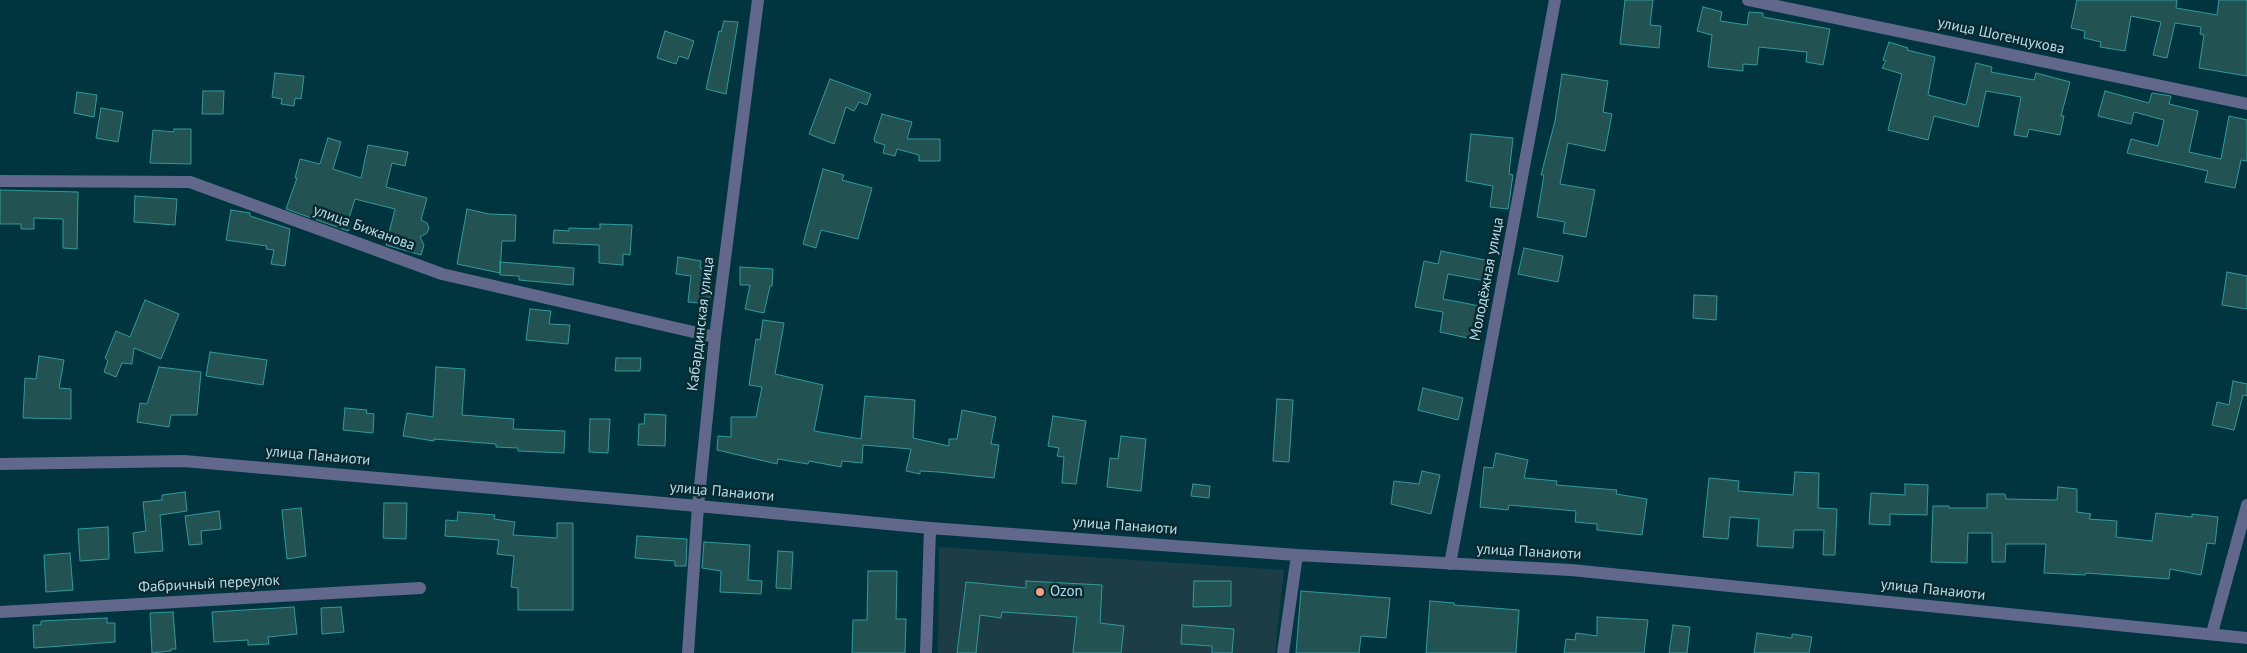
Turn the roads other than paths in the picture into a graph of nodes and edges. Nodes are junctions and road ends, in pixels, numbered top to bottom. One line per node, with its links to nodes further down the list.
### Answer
1 (758, 0): 6 (street, Кабардинская улица)
2 (1555, 0): 12 (street, Молодёжная улица)
3 (1748, 0): 4 (street, улица Шогенцукова)
4 (2247, 104)
5 (0, 181): 6 (street, улица Бижанова)
6 (715, 336): 9 (street, Кабардинская улица)
7 (0, 464): 9 (street, улица Панаиоти)
8 (2247, 505): 15 (street)
9 (698, 506): 10 (street, улица Панаиоти); 17 (street, Кабардинская улица)
10 (930, 528): 11 (street, улица Панаиоти); 18 (street)
11 (1298, 555): 12 (street, улица Панаиоти); 19 (street)
12 (1450, 564): 15 (street, улица Панаиоти)
13 (420, 588): 14 (street, Фабричный переулок)
14 (0, 612)
15 (2212, 633): 16 (street, улица Панаиоти)
16 (2247, 638)
17 (688, 653)
18 (926, 653)
19 (1283, 653)

